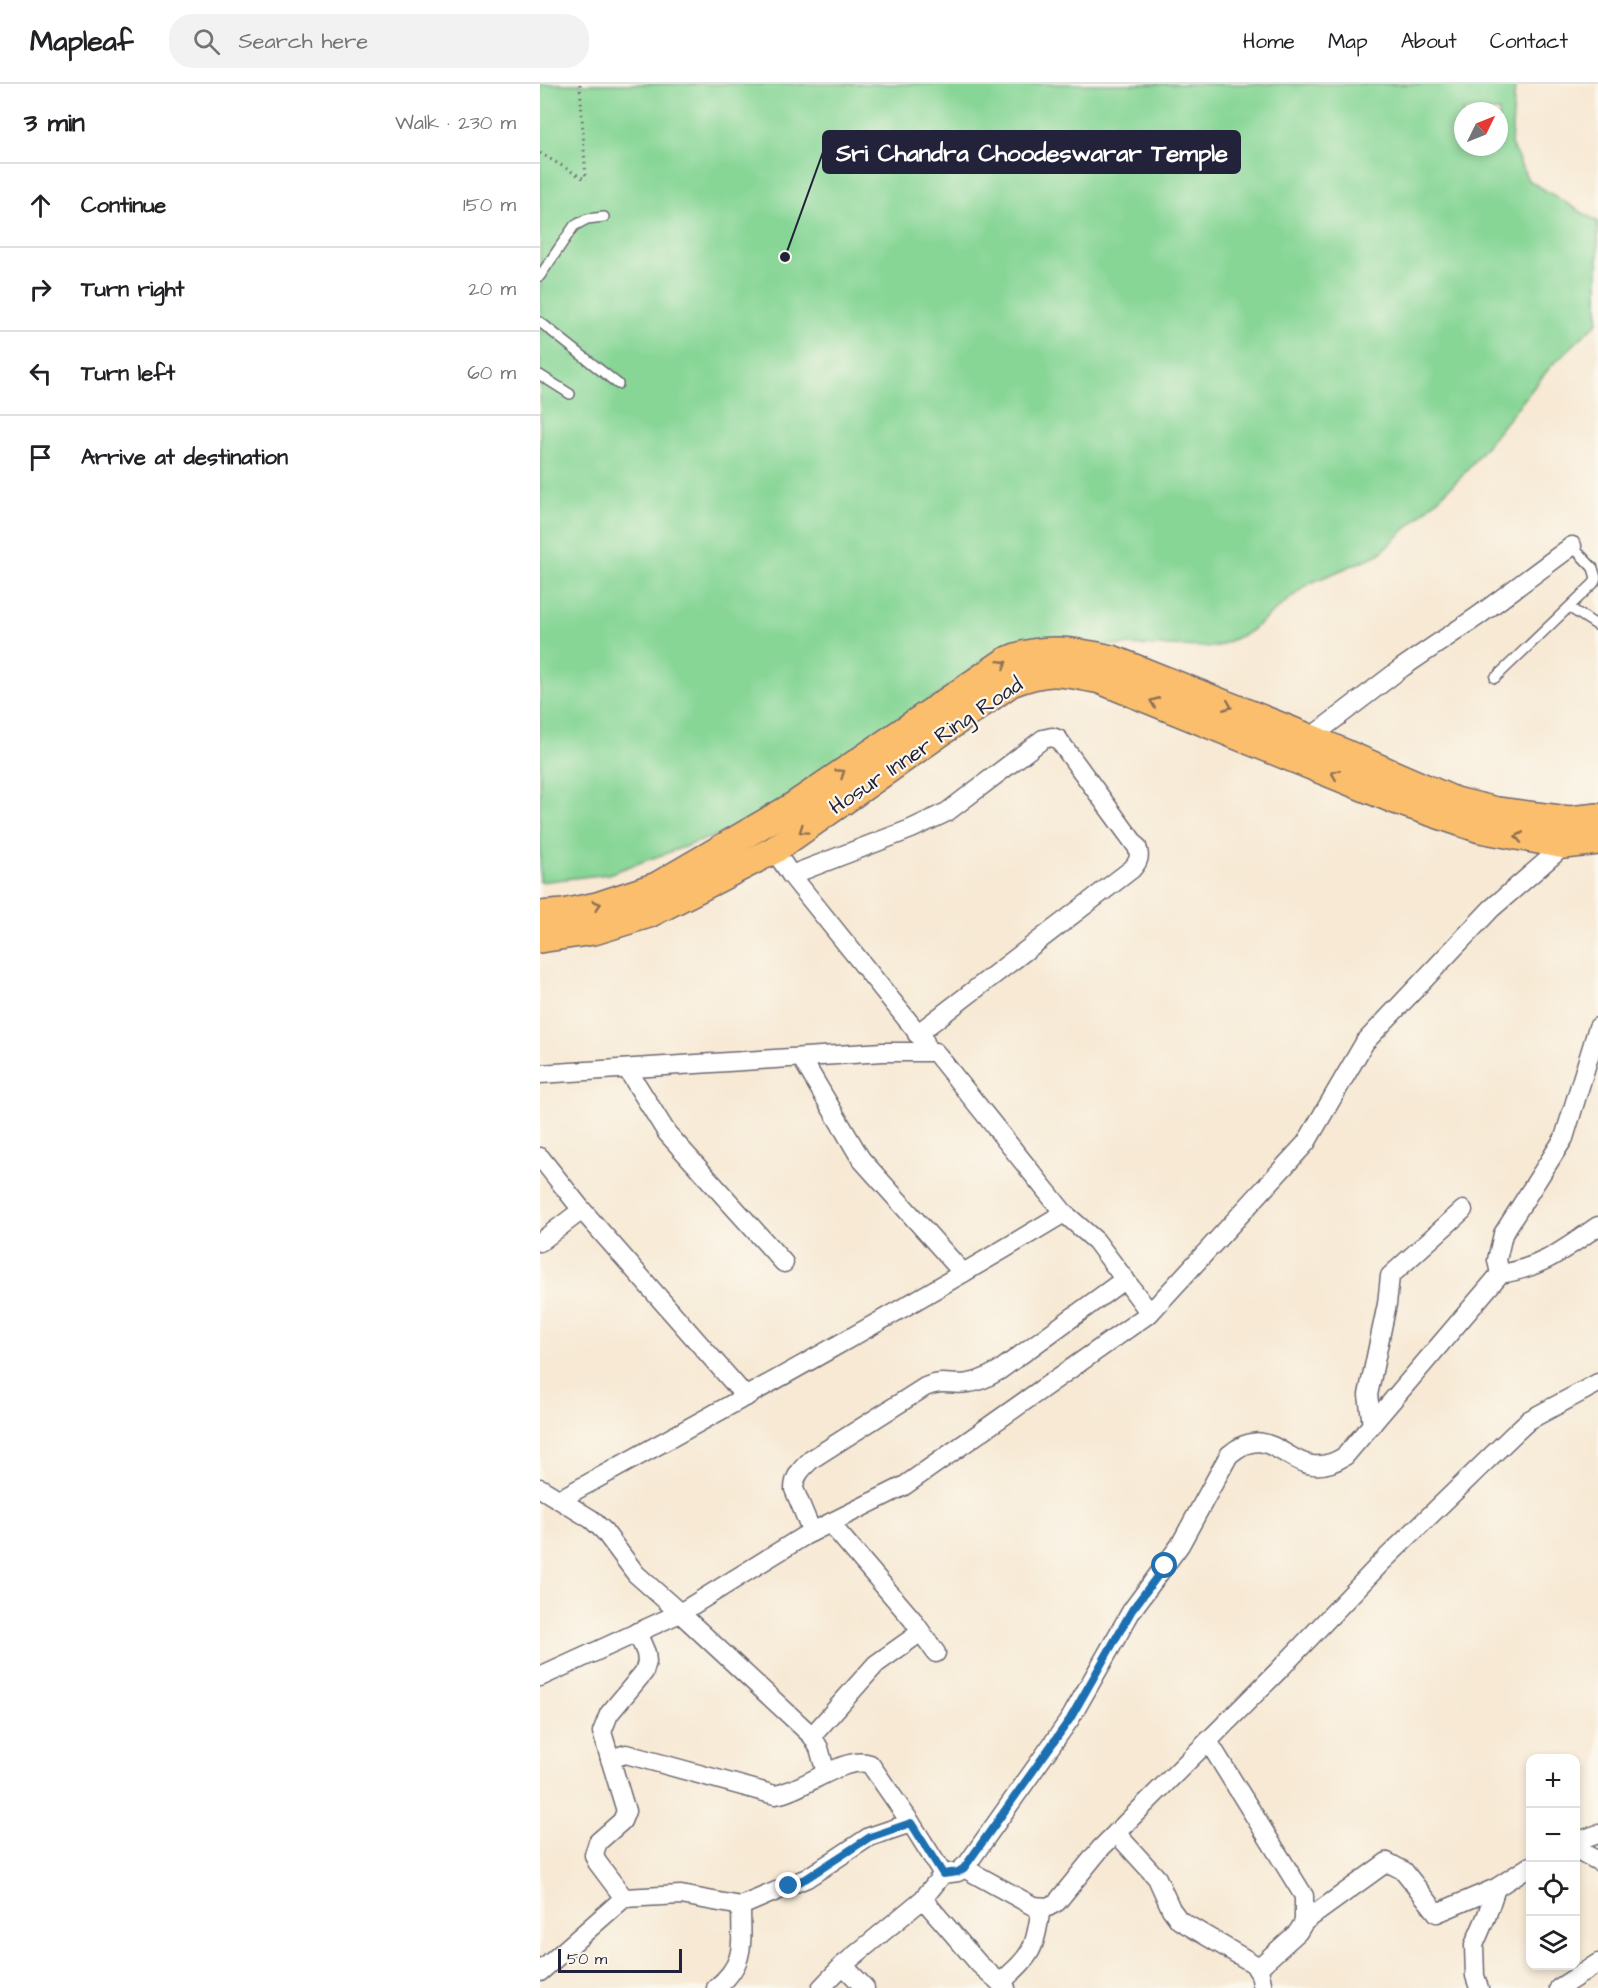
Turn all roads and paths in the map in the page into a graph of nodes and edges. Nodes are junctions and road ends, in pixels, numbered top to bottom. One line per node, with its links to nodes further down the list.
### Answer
1 (579, 84): 2 (path)
2 (540, 153)
3 (604, 217): 4 (lane)
4 (540, 276)
5 (540, 322): 7 (lane)
6 (540, 375): 8 (lane)
7 (618, 384)
8 (570, 394)
9 (1572, 546): 10 (lane); 13 (street)
10 (1570, 608): 11 (lane); 12 (lane)
11 (1598, 626)
12 (1495, 678)
13 (1310, 738): 15 (main road, Hosur Inner Ring Road); 19 (main road, Hosur Inner Ring Road, one-way to 13)
14 (1598, 817): 15 (main road, Hosur Inner Ring Road)
15 (1567, 833): 16 (main road, Hosur Inner Ring Road); 17 (main road, Hosur Inner Ring Road, one-way to 17); 37 (street)
16 (1598, 842)
17 (774, 850): 18 (street); 20 (main road, Hosur Inner Ring Road)
18 (791, 875): 22 (street); 22 (street)
19 (540, 915)
20 (540, 939)
21 (1598, 1027): 35 (street)
22 (917, 1034): 23 (street)
23 (935, 1052): 24 (street); 30 (street)
24 (802, 1059): 25 (street); 34 (street)
25 (627, 1069): 26 (street); 33 (street)
26 (540, 1074)
27 (540, 1158): 28 (street)
28 (582, 1210): 32 (street); 39 (street)
29 (1463, 1210): 40 (street)
30 (1064, 1213): 34 (street); 36 (street)
31 (1598, 1226): 35 (street)
32 (540, 1242)
33 (784, 1263)
34 (963, 1274): 39 (street)
35 (1500, 1274): 40 (street)
36 (1125, 1279): 37 (street); 44 (street)
37 (1150, 1313): 43 (street)
38 (1598, 1383): 51 (street)
39 (746, 1397): 42 (street)
40 (1372, 1425): 60 (street)
41 (540, 1488): 42 (street)
42 (560, 1499): 45 (street)
43 (830, 1523): 44 (street); 47 (street)
44 (812, 1532): 45 (street)
45 (680, 1613): 46 (street); 50 (street)
46 (637, 1632): 49 (street); 52 (street)
47 (921, 1632): 48 (street); 50 (street)
48 (936, 1653)
49 (540, 1677)
50 (812, 1736): 53 (street)
51 (1208, 1742): 55 (street); 68 (street)
52 (610, 1759): 53 (street); 64 (street)
53 (826, 1773): 54 (street)
54 (911, 1823): 62 (street); 66 (street)
55 (1116, 1833): 67 (street); 71 (street)
56 (1598, 1834): 57 (street)
57 (1580, 1840)
58 (1580, 1852): 59 (street)
59 (1598, 1861)
60 (964, 1868): 62 (street); 67 (street)
61 (1526, 1869): 63 (street)
62 (943, 1874): 65 (street)
63 (1496, 1888): 68 (street); 78 (street)
64 (624, 1898): 66 (street); 72 (street)
65 (923, 1899): 70 (street); 73 (street)
66 (741, 1906): 74 (street)
67 (1041, 1908): 73 (street)
68 (1304, 1922): 71 (street)
69 (1598, 1963): 79 (street)
70 (843, 1965): 75 (street); 76 (street)
71 (1257, 1969): 77 (street)
72 (540, 1972)
73 (1003, 1986)
74 (716, 1988)
75 (821, 1988)
76 (865, 1988)
77 (1263, 1988)
78 (1479, 1988)
79 (1559, 1988)

